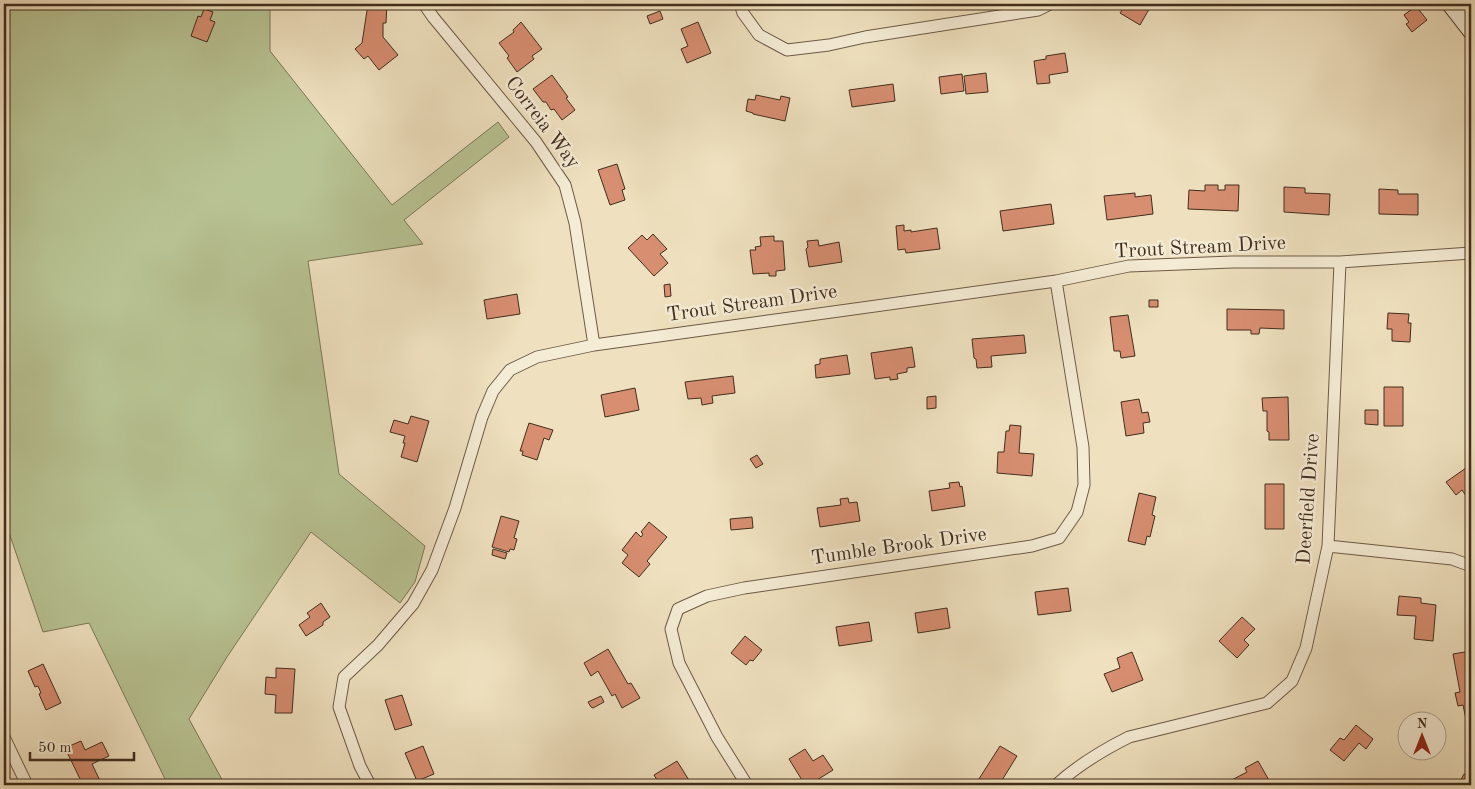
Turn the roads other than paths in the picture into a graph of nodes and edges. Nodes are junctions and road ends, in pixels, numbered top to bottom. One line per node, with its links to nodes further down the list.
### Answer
1 (424, 4): 9 (street, Correia Way)
2 (740, 4): 3 (street)
3 (1050, 4)
4 (1450, 4): 5 (street)
5 (1471, 30)
6 (1471, 253): 7 (street, Trout Stream Drive)
7 (1340, 262): 8 (street, Trout Stream Drive); 10 (street, Deerfield Drive)
8 (1056, 281): 9 (street, Trout Stream Drive); 15 (street, Tumble Brook Drive)
9 (594, 346): 14 (street, Trout Stream Drive)
10 (1328, 546): 11 (street); 16 (street, Deerfield Drive)
11 (1471, 566)
12 (4, 737): 13 (street)
13 (27, 785)
14 (370, 785)
15 (747, 785)
16 (1056, 785)

